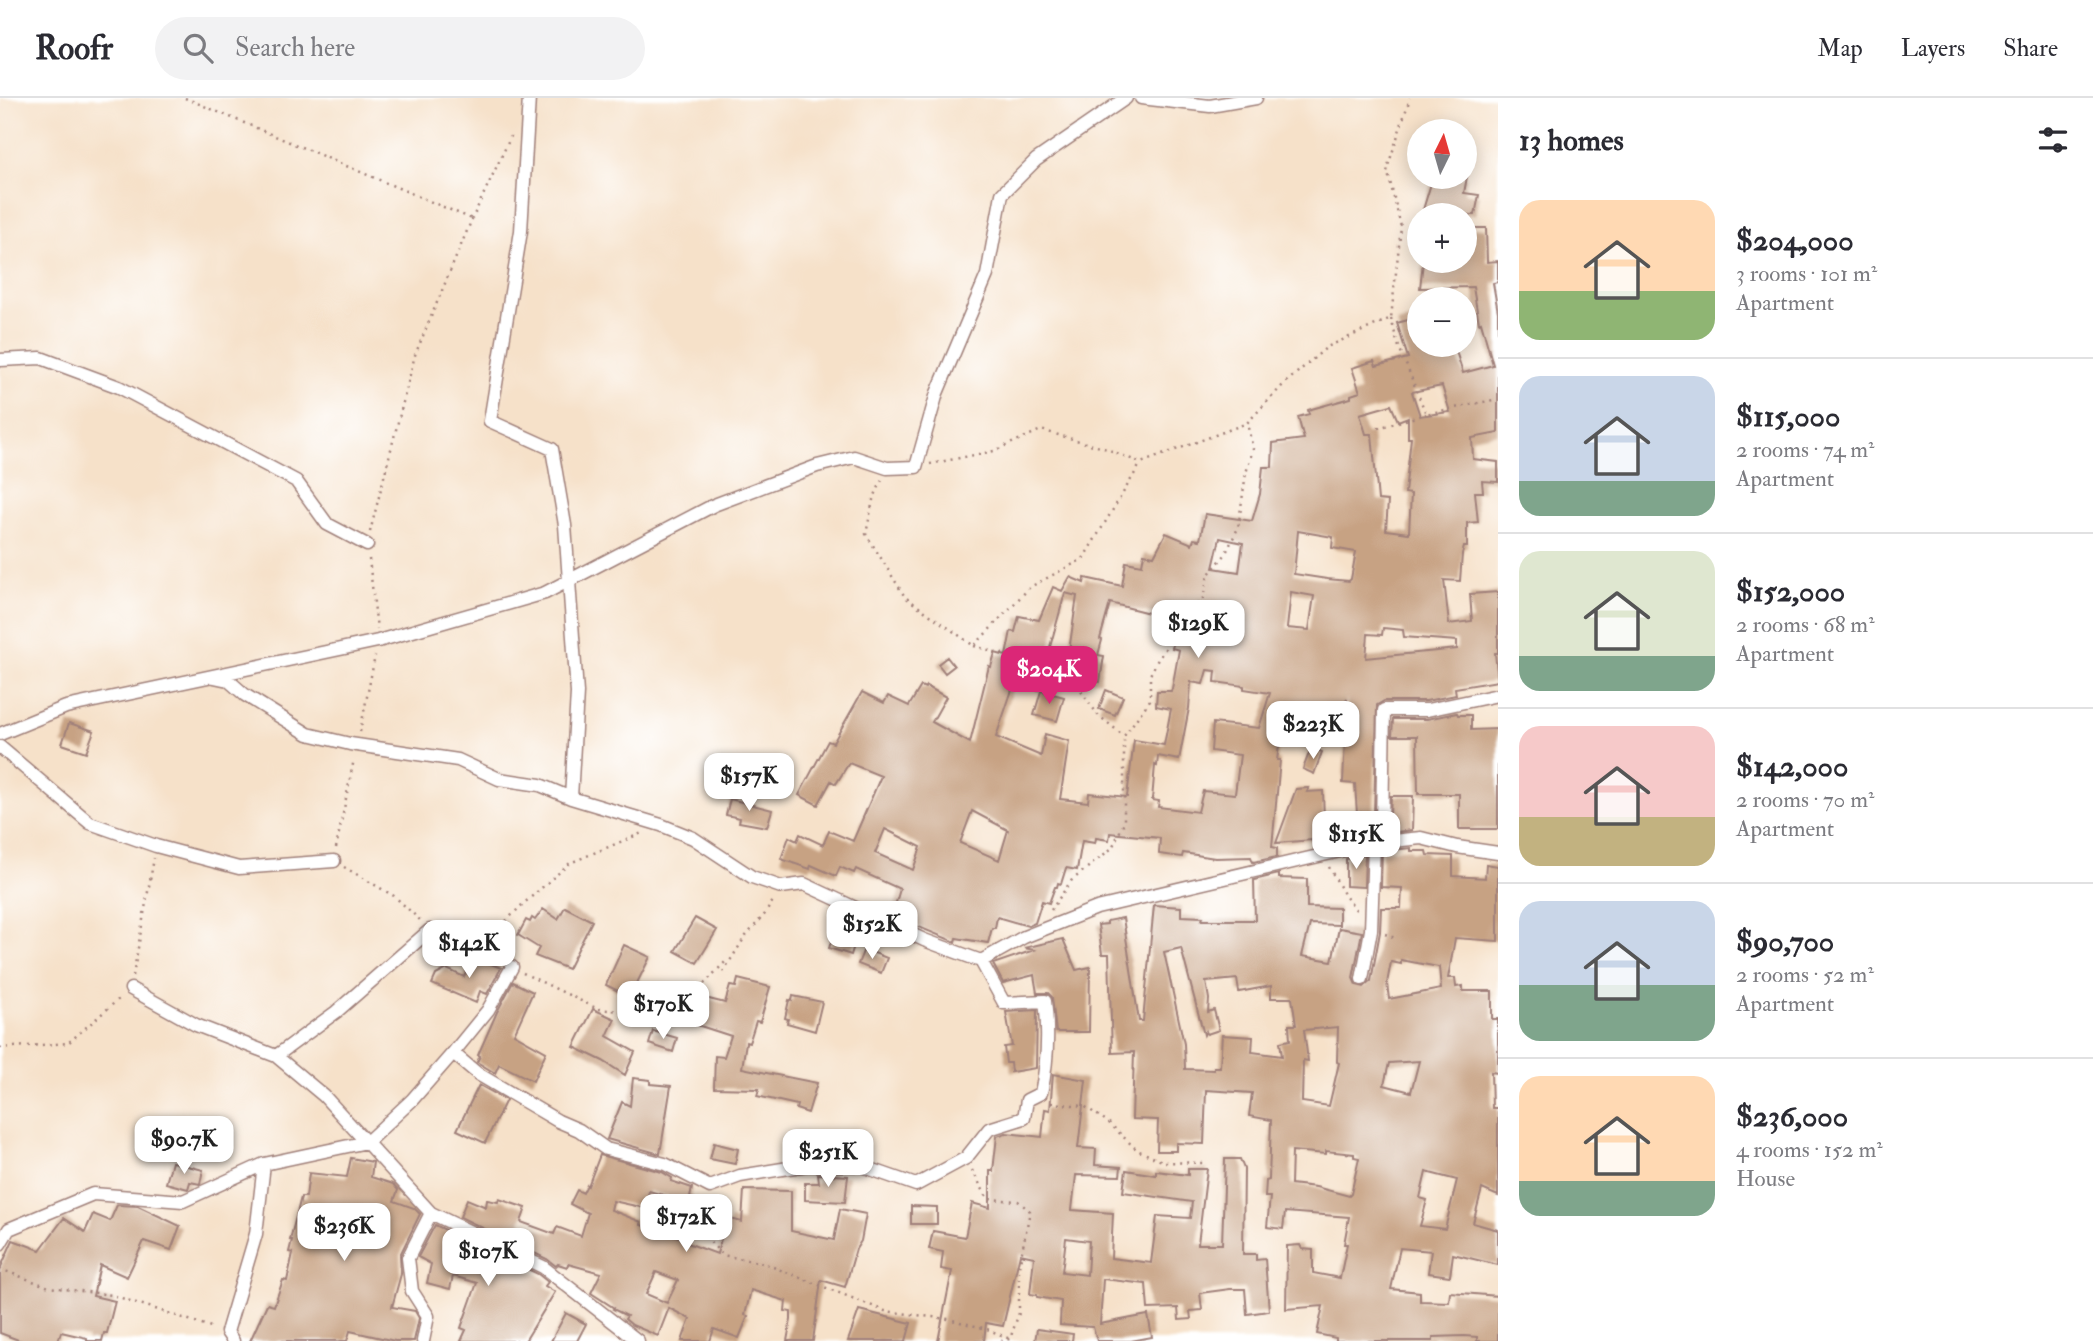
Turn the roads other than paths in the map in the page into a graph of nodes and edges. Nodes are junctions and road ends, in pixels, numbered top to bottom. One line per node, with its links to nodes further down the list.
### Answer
1 (529, 98): 7 (street)
2 (1126, 98): 7 (street)
3 (1141, 98): 4 (street)
4 (1256, 98)
5 (0, 360): 6 (street)
6 (367, 545)
7 (569, 580): 8 (street); 12 (street)
8 (207, 675): 10 (street); 12 (street)
9 (1498, 695): 13 (street)
10 (0, 734)
11 (0, 747): 15 (street)
12 (571, 798): 17 (street)
13 (1374, 843): 14 (street); 17 (street); 19 (street)
14 (1498, 853)
15 (334, 861)
16 (430, 930): 22 (street)
17 (981, 961): 21 (street)
18 (512, 967): 21 (street)
19 (1362, 979)
20 (131, 989): 22 (street)
21 (453, 1053): 23 (street)
22 (276, 1056): 23 (street)
23 (367, 1142): 24 (street); 25 (street)
24 (264, 1164): 26 (street); 28 (street)
25 (431, 1213): 29 (street); 30 (street)
26 (4, 1231): 27 (street)
27 (0, 1244)
28 (230, 1336)
29 (423, 1341)
30 (638, 1341)

